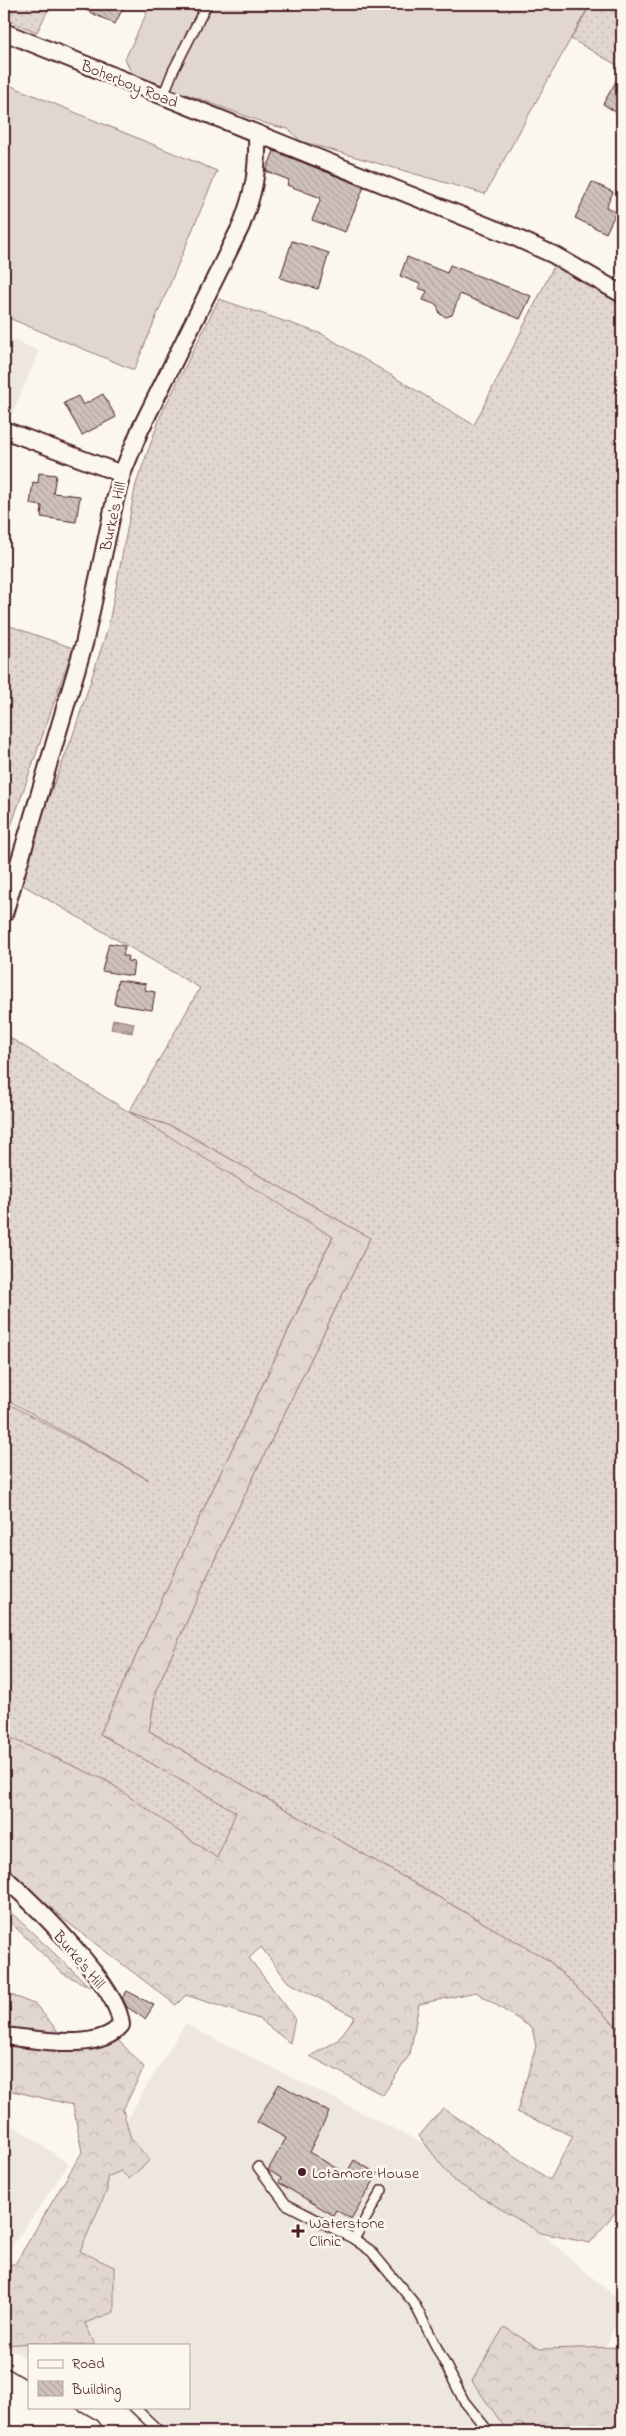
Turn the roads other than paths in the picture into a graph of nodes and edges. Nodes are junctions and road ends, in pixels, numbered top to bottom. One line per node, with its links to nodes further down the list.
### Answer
1 (207, 4): 3 (lane)
2 (4, 32): 3 (street, Boherboy Road)
3 (163, 96): 4 (street, Boherboy Road)
4 (257, 134): 5 (street, Boherboy Road); 7 (street, Burke's Hill)
5 (622, 294)
6 (4, 430): 7 (street)
7 (122, 474): 8 (street, Burke's Hill)
8 (4, 914)
9 (4, 1877): 10 (street, Burke's Hill)
10 (4, 2036)
11 (258, 2167): 13 (lane)
12 (382, 2190): 13 (lane)
13 (354, 2239): 21 (lane)
14 (4, 2383): 15 (highway)
15 (28, 2397)
16 (135, 2408): 20 (lane)
17 (4, 2412): 18 (highway)
18 (47, 2415): 19 (highway)
19 (88, 2432)
20 (160, 2432)
21 (489, 2432)

